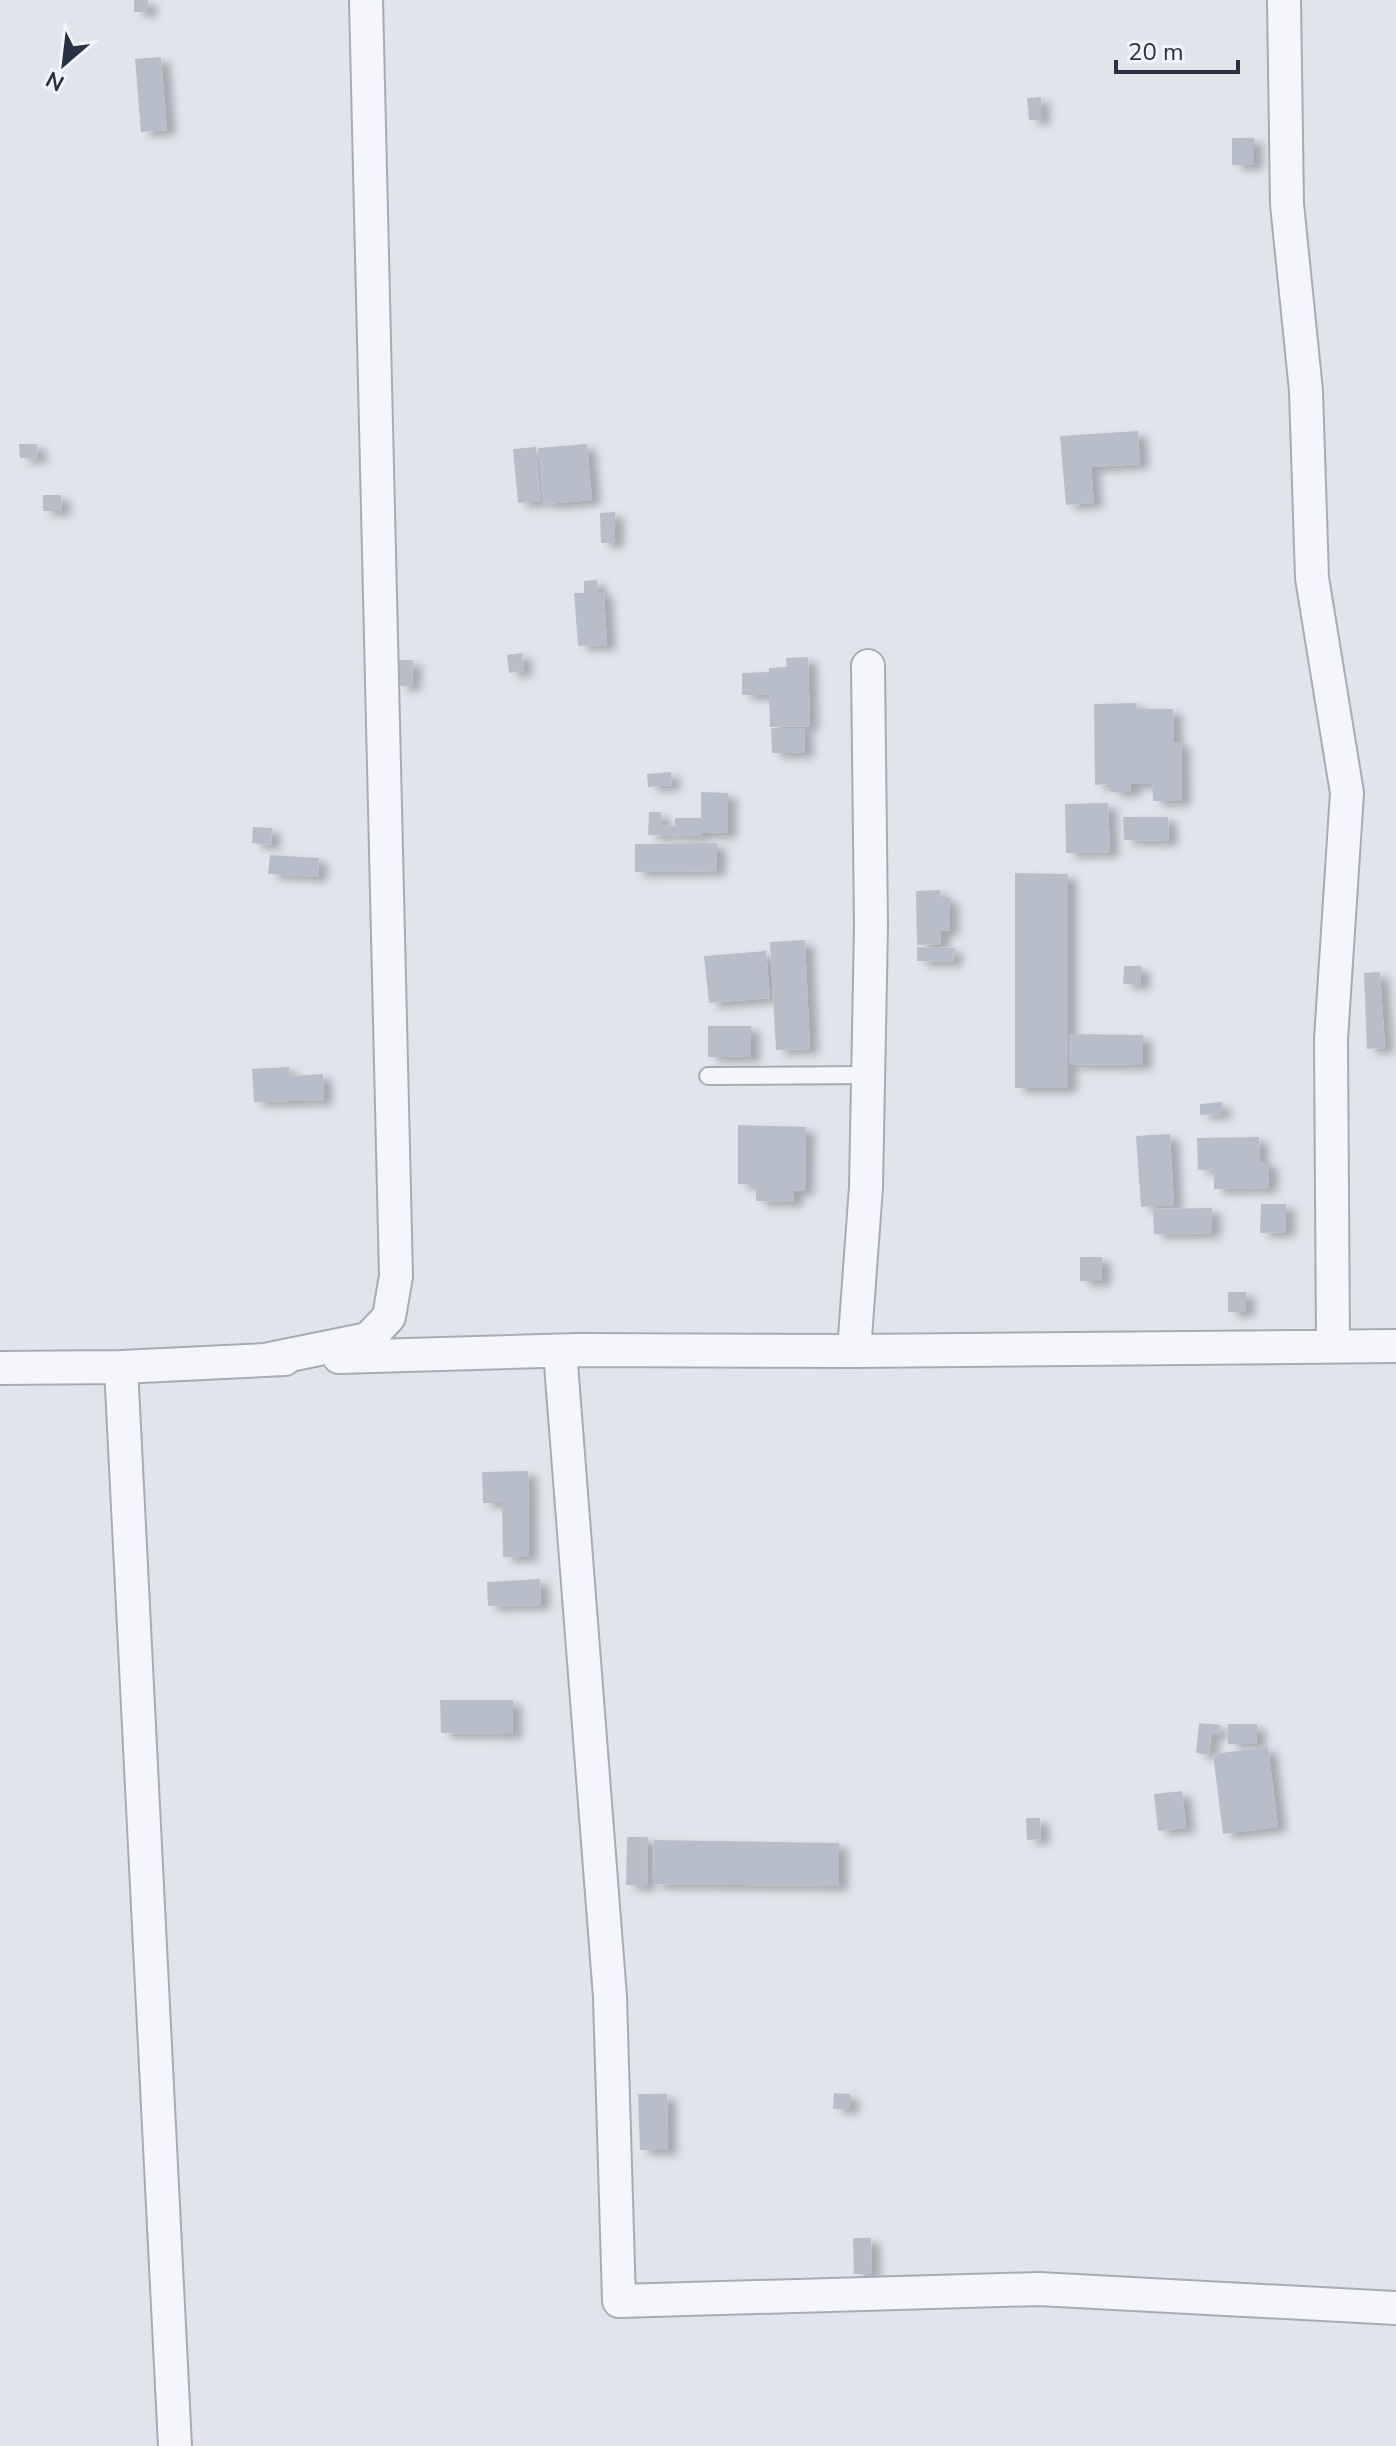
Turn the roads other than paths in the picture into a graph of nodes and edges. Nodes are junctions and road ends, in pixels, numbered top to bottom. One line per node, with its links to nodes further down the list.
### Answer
1 (366, 0): 10 (street)
2 (1284, 0): 6 (street)
3 (868, 666): 4 (street)
4 (868, 1075): 5 (lane); 9 (street)
5 (708, 1076)
6 (1333, 1345): 7 (street); 9 (street)
7 (1396, 1346)
8 (560, 1351): 9 (street); 10 (street); 13 (street)
9 (854, 1351)
10 (265, 1360): 11 (street)
11 (121, 1367): 12 (street); 14 (street)
12 (0, 1368)
13 (1396, 2308)
14 (175, 2446)

